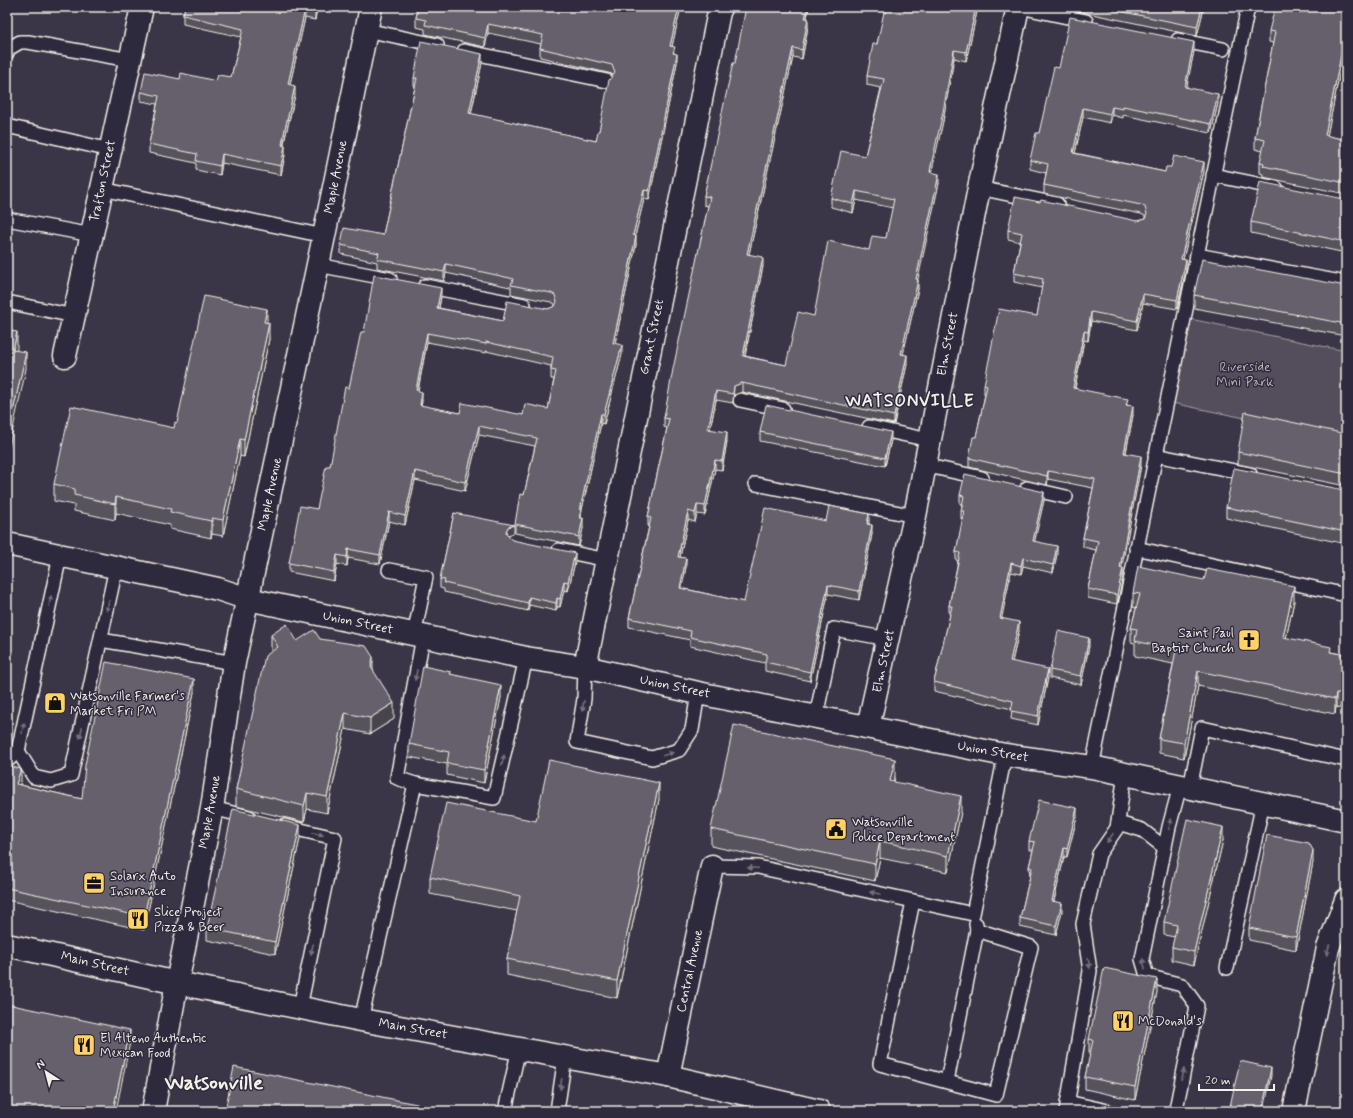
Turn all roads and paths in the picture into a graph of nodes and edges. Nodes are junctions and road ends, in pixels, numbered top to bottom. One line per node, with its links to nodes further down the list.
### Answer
1 (142, 7): 11 (main road, Trafton Street)
2 (371, 7): 7 (main road, Maple Avenue)
3 (720, 7): 48 (main road, Grant Street)
4 (1019, 7): 6 (lane); 16 (main road, Elm Street)
5 (1248, 7): 15 (lane)
6 (1101, 24)
7 (366, 30): 12 (lane); 22 (main road, Maple Avenue)
8 (1162, 37): 9 (lane)
9 (1223, 49)
10 (7, 53): 11 (lane)
11 (130, 60): 14 (main road, Trafton Street)
12 (607, 81)
13 (7, 126): 14 (lane)
14 (110, 150): 17 (main road, Trafton Street)
15 (1213, 175): 18 (lane); 23 (lane)
16 (979, 188): 19 (lane); 35 (main road, Elm Street)
17 (102, 189): 21 (main road, Trafton Street); 22 (lane)
18 (1291, 191)
19 (1071, 207)
20 (7, 219): 21 (lane)
21 (92, 235): 30 (main road, Trafton Street)
22 (324, 236): 24 (main road, Maple Avenue)
23 (1197, 254): 26 (lane); 36 (lane)
24 (318, 265): 25 (lane); 52 (main road, Maple Avenue)
25 (400, 281)
26 (1346, 283)
27 (416, 284): 29 (lane)
28 (7, 302): 30 (lane)
29 (534, 307)
30 (74, 316): 31 (main road, Trafton Street)
31 (65, 356)
32 (740, 400): 33 (lane)
33 (793, 411)
34 (853, 424): 35 (lane)
35 (929, 440): 37 (main road, Elm Street)
36 (1155, 455): 38 (lane); 46 (lane)
37 (924, 465): 39 (lane); 43 (main road, Elm Street)
38 (1262, 477)
39 (998, 482)
40 (756, 484): 43 (lane)
41 (1013, 485): 42 (lane)
42 (1066, 497)
43 (915, 516): 54 (main road, Elm Street)
44 (7, 544): 47 (main road, Union Street)
45 (550, 548): 48 (lane)
46 (1136, 548): 51 (lane); 66 (lane)
47 (60, 556): 49 (main road, Union Street); 62 (lane, one-way to 47)
48 (607, 560): 58 (main road, Grant Street)
49 (116, 568): 52 (main road, Union Street); 55 (lane, one-way to 55)
50 (389, 570): 53 (lane)
51 (1346, 595)
52 (248, 599): 53 (main road, Union Street); 57 (main road, Maple Avenue)
53 (418, 636): 56 (main road, Union Street); 68 (lane, one-way to 68)
54 (888, 639): 60 (lane); 61 (main road, Elm Street)
55 (101, 640): 57 (lane); 62 (lane, one-way to 62)
56 (526, 658): 58 (main road, Union Street); 68 (lane, one-way to 56)
57 (234, 663): 71 (main road, Maple Avenue)
58 (585, 667): 59 (main road, Union Street); 59 (lane, one-way to 59)
59 (698, 693): 60 (main road, Union Street)
60 (816, 717): 61 (main road, Union Street)
61 (868, 727): 63 (main road, Union Street)
62 (18, 751): 65 (lane)
63 (1005, 755): 66 (main road, Union Street); 78 (lane)
64 (1346, 760): 69 (lane)
65 (7, 761)
66 (1092, 768): 67 (main road, Union Street)
67 (1125, 774): 69 (main road, Union Street); 73 (lane)
68 (415, 784): 84 (lane)
69 (1185, 787): 70 (main road, Union Street); 74 (lane, one-way to 69)
70 (1263, 803): 72 (main road, Union Street); 81 (lane)
71 (212, 808): 82 (main road, Maple Avenue); 83 (lane, one-way to 83)
72 (1346, 821)
73 (1118, 823): 74 (lane); 89 (lane, one-way to 89)
74 (1165, 848): 95 (lane, one-way to 74)
75 (712, 866): 77 (lane, one-way to 75); 87 (main road, Central Avenue)
76 (1346, 900): 96 (main road, one-way to 96)
77 (913, 901): 78 (lane); 88 (lane)
78 (973, 914): 79 (lane)
79 (977, 930): 88 (lane); 88 (lane)
80 (7, 945): 82 (main road, Main Street)
81 (1227, 968)
82 (177, 983): 83 (main road, Main Street); 90 (main road, Maple Avenue)
83 (300, 1007): 84 (main road, Main Street)
84 (361, 1020): 85 (main road, Main Street)
85 (519, 1048): 86 (main road, Main Street); 91 (lane)
86 (565, 1057): 87 (main road, Main Street); 92 (lane, one-way to 92)
87 (668, 1076): 93 (main road, Main Street)
88 (947, 1081)
89 (1066, 1106): 94 (lane)
90 (153, 1111)
91 (505, 1111)
92 (557, 1111)
93 (819, 1111)
94 (1108, 1111)
95 (1174, 1111)
96 (1294, 1111)

